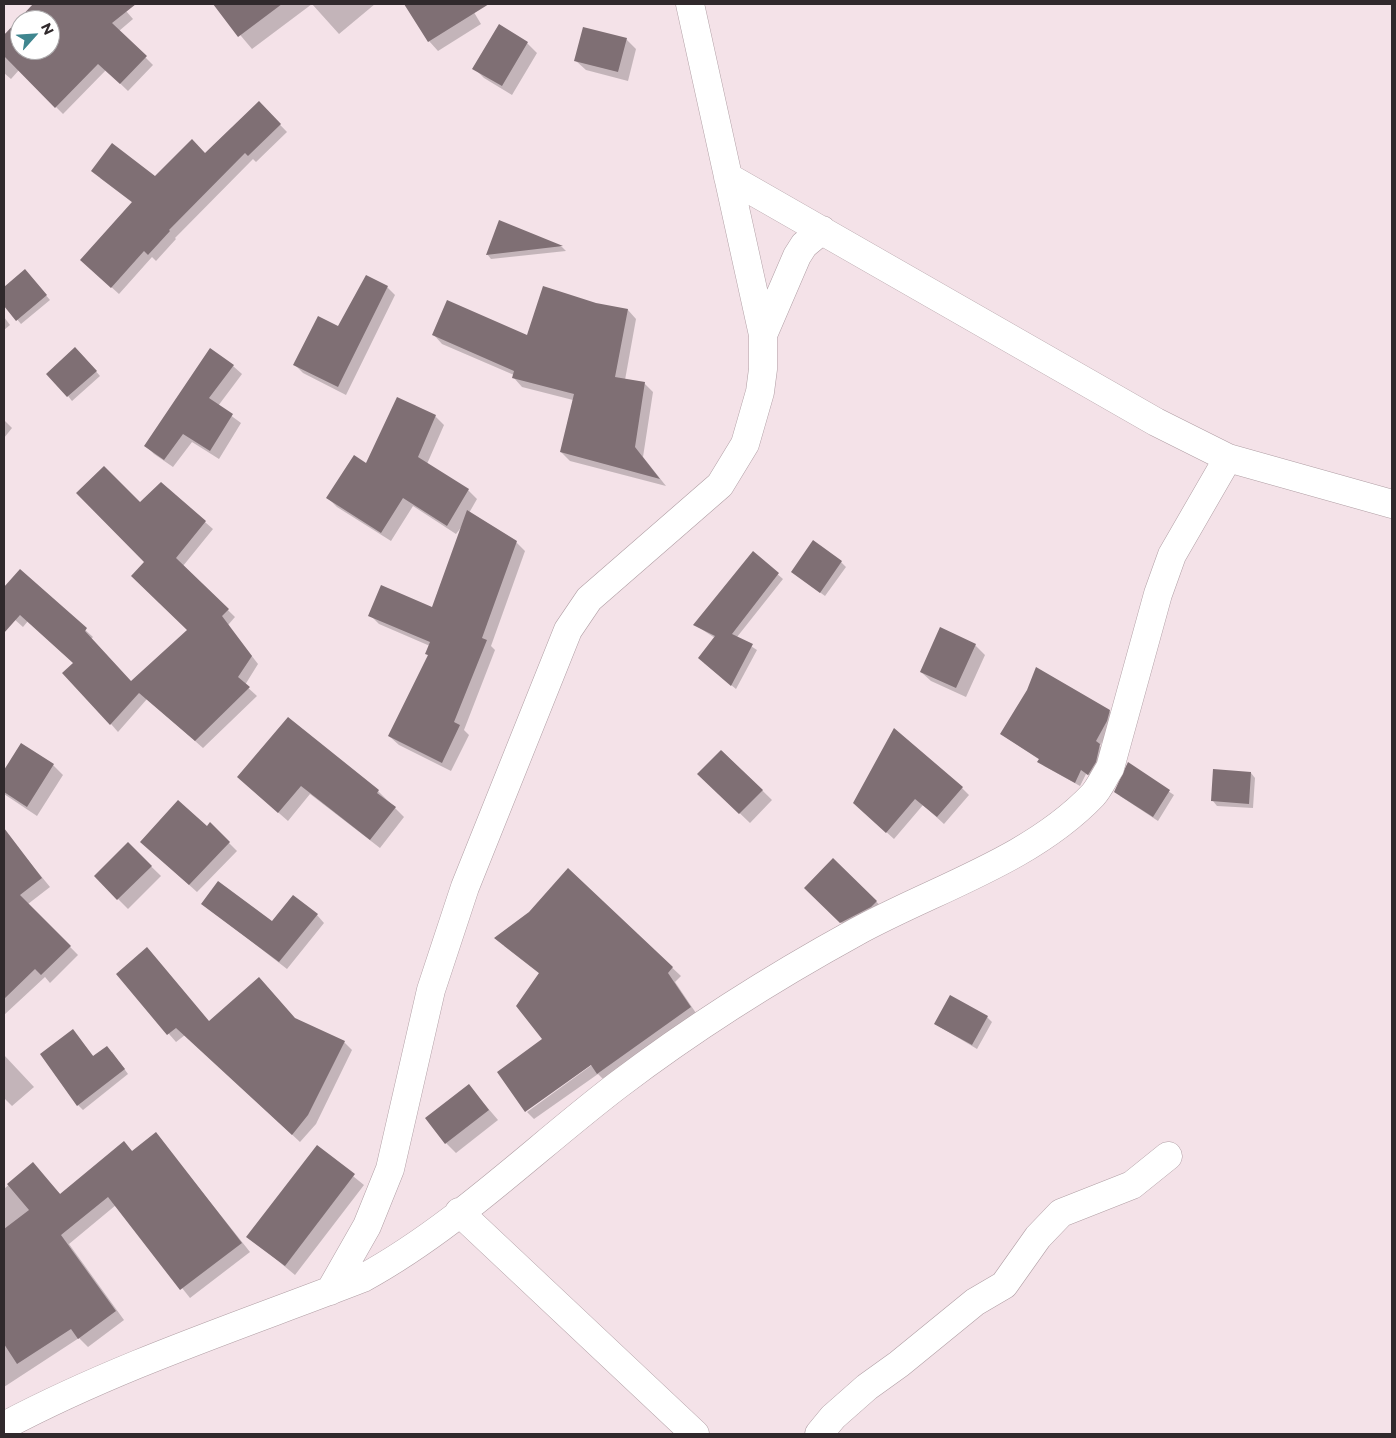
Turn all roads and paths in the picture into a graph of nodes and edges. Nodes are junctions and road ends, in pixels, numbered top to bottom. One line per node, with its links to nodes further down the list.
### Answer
1 (690, 4): 2 (street)
2 (728, 177): 3 (street); 4 (street)
3 (822, 230): 4 (street); 5 (street)
4 (763, 335): 9 (street)
5 (1228, 458): 6 (street); 8 (street)
6 (1392, 504)
7 (1168, 1156): 12 (street)
8 (460, 1212): 9 (street); 11 (street)
9 (330, 1291): 10 (street)
10 (4, 1426)
11 (696, 1434)
12 (819, 1434)

